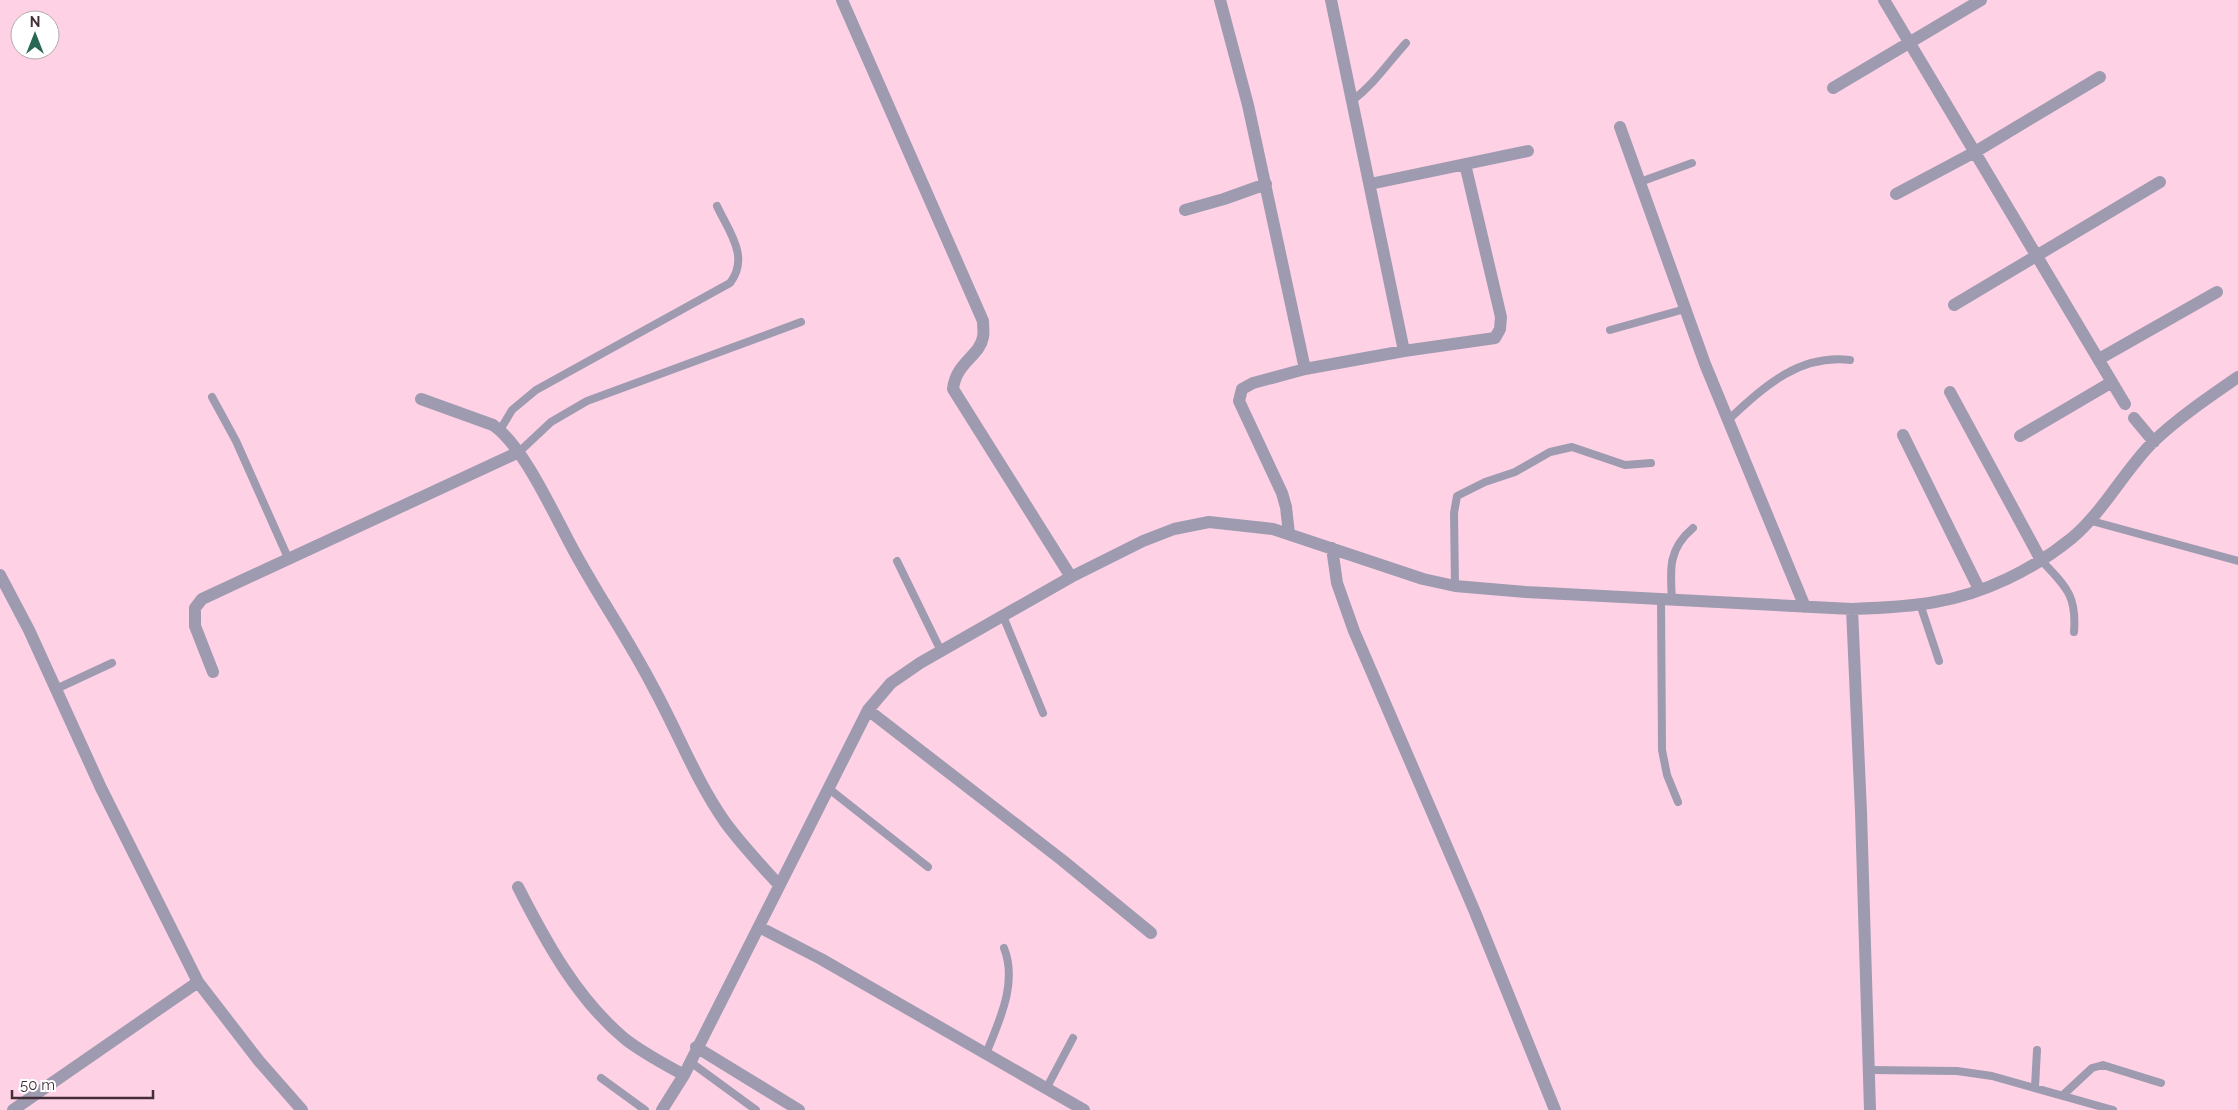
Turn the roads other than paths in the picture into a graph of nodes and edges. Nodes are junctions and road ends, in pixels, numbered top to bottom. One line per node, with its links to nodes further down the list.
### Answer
1 (842, 0): 56 (street)
2 (1220, 0): 18 (street)
3 (1331, 0): 10 (street)
4 (1884, 0): 7 (street)
5 (1981, 0): 7 (street)
6 (1406, 43): 10 (lane)
7 (1910, 43): 9 (street); 13 (street)
8 (2100, 77): 13 (street)
9 (1832, 88)
10 (1353, 100): 19 (street)
11 (1620, 127): 16 (street)
12 (1528, 151): 15 (street)
13 (1975, 152): 20 (street); 23 (street)
14 (1692, 163): 16 (lane)
15 (1465, 164): 19 (street); 29 (street)
16 (1640, 182): 26 (street)
17 (2160, 182): 23 (street)
18 (1266, 184): 22 (street); 32 (street)
19 (1370, 184): 29 (street)
20 (1896, 194)
21 (717, 206): 41 (lane)
22 (1186, 210)
23 (2036, 255): 25 (street); 30 (street)
24 (2217, 292): 30 (street)
25 (1954, 305)
26 (1685, 309): 28 (lane); 40 (street)
27 (801, 322): 45 (lane)
28 (1610, 330)
29 (1404, 351): 32 (street)
30 (2099, 359): 34 (street)
31 (1850, 360): 40 (lane)
32 (1305, 369): 49 (street)
33 (2238, 377): 44 (street)
34 (2112, 382): 38 (street); 43 (street)
35 (1950, 392): 52 (street)
36 (212, 397): 51 (lane)
37 (421, 399): 41 (street)
38 (2126, 404)
39 (2134, 418): 44 (street)
40 (1728, 420): 61 (street)
41 (500, 430): 45 (street)
42 (1903, 435): 58 (street)
43 (2020, 436)
44 (2154, 442): 47 (street)
45 (519, 452): 51 (street); 75 (street)
46 (1651, 463): 57 (lane)
47 (2088, 520): 52 (street); 54 (lane)
48 (1693, 528): 59 (lane)
49 (1289, 534): 50 (street); 56 (street)
50 (1332, 548): 57 (street); 100 (street)
51 (289, 560): 68 (street)
52 (2041, 560): 58 (street); 64 (lane)
53 (897, 561): 65 (lane)
54 (2238, 561)
55 (0, 575): 69 (street)
56 (1071, 577): 63 (street)
57 (1455, 586): 59 (street)
58 (1979, 589): 60 (street)
59 (1667, 599): 61 (street); 73 (lane)
60 (1920, 604): 62 (street); 66 (lane)
61 (1805, 607): 62 (street)
62 (1852, 609): 86 (street)
63 (1003, 616): 65 (street); 71 (lane)
64 (2074, 632)
65 (940, 651): 70 (street)
66 (1939, 661)
67 (112, 663): 69 (lane)
68 (213, 672)
69 (56, 689): 80 (street)
70 (868, 710): 72 (street); 78 (street)
71 (1043, 714)
72 (828, 788): 74 (lane); 75 (street)
73 (1678, 802)
74 (928, 867)
75 (779, 885): 77 (street)
76 (518, 887): 87 (street)
77 (760, 927): 82 (street); 84 (street)
78 (1151, 934)
79 (1004, 948): 84 (lane)
80 (198, 982): 93 (street); 94 (street)
81 (1073, 1038): 91 (lane)
82 (696, 1047): 85 (street); 98 (street)
83 (2037, 1050): 90 (lane)
84 (986, 1054): 91 (street)
85 (690, 1061): 87 (street); 97 (lane)
86 (1870, 1070): 90 (lane); 101 (street)
87 (684, 1075): 96 (street)
88 (601, 1078): 95 (lane)
89 (2161, 1083): 92 (lane)
90 (2035, 1088): 92 (lane)
91 (1046, 1089): 99 (street)
92 (2063, 1095): 102 (lane)
93 (13, 1110)
94 (302, 1110)
95 (645, 1110)
96 (662, 1110)
97 (756, 1110)
98 (798, 1110)
99 (1084, 1110)
100 (1555, 1110)
101 (1870, 1110)
102 (2113, 1110)

